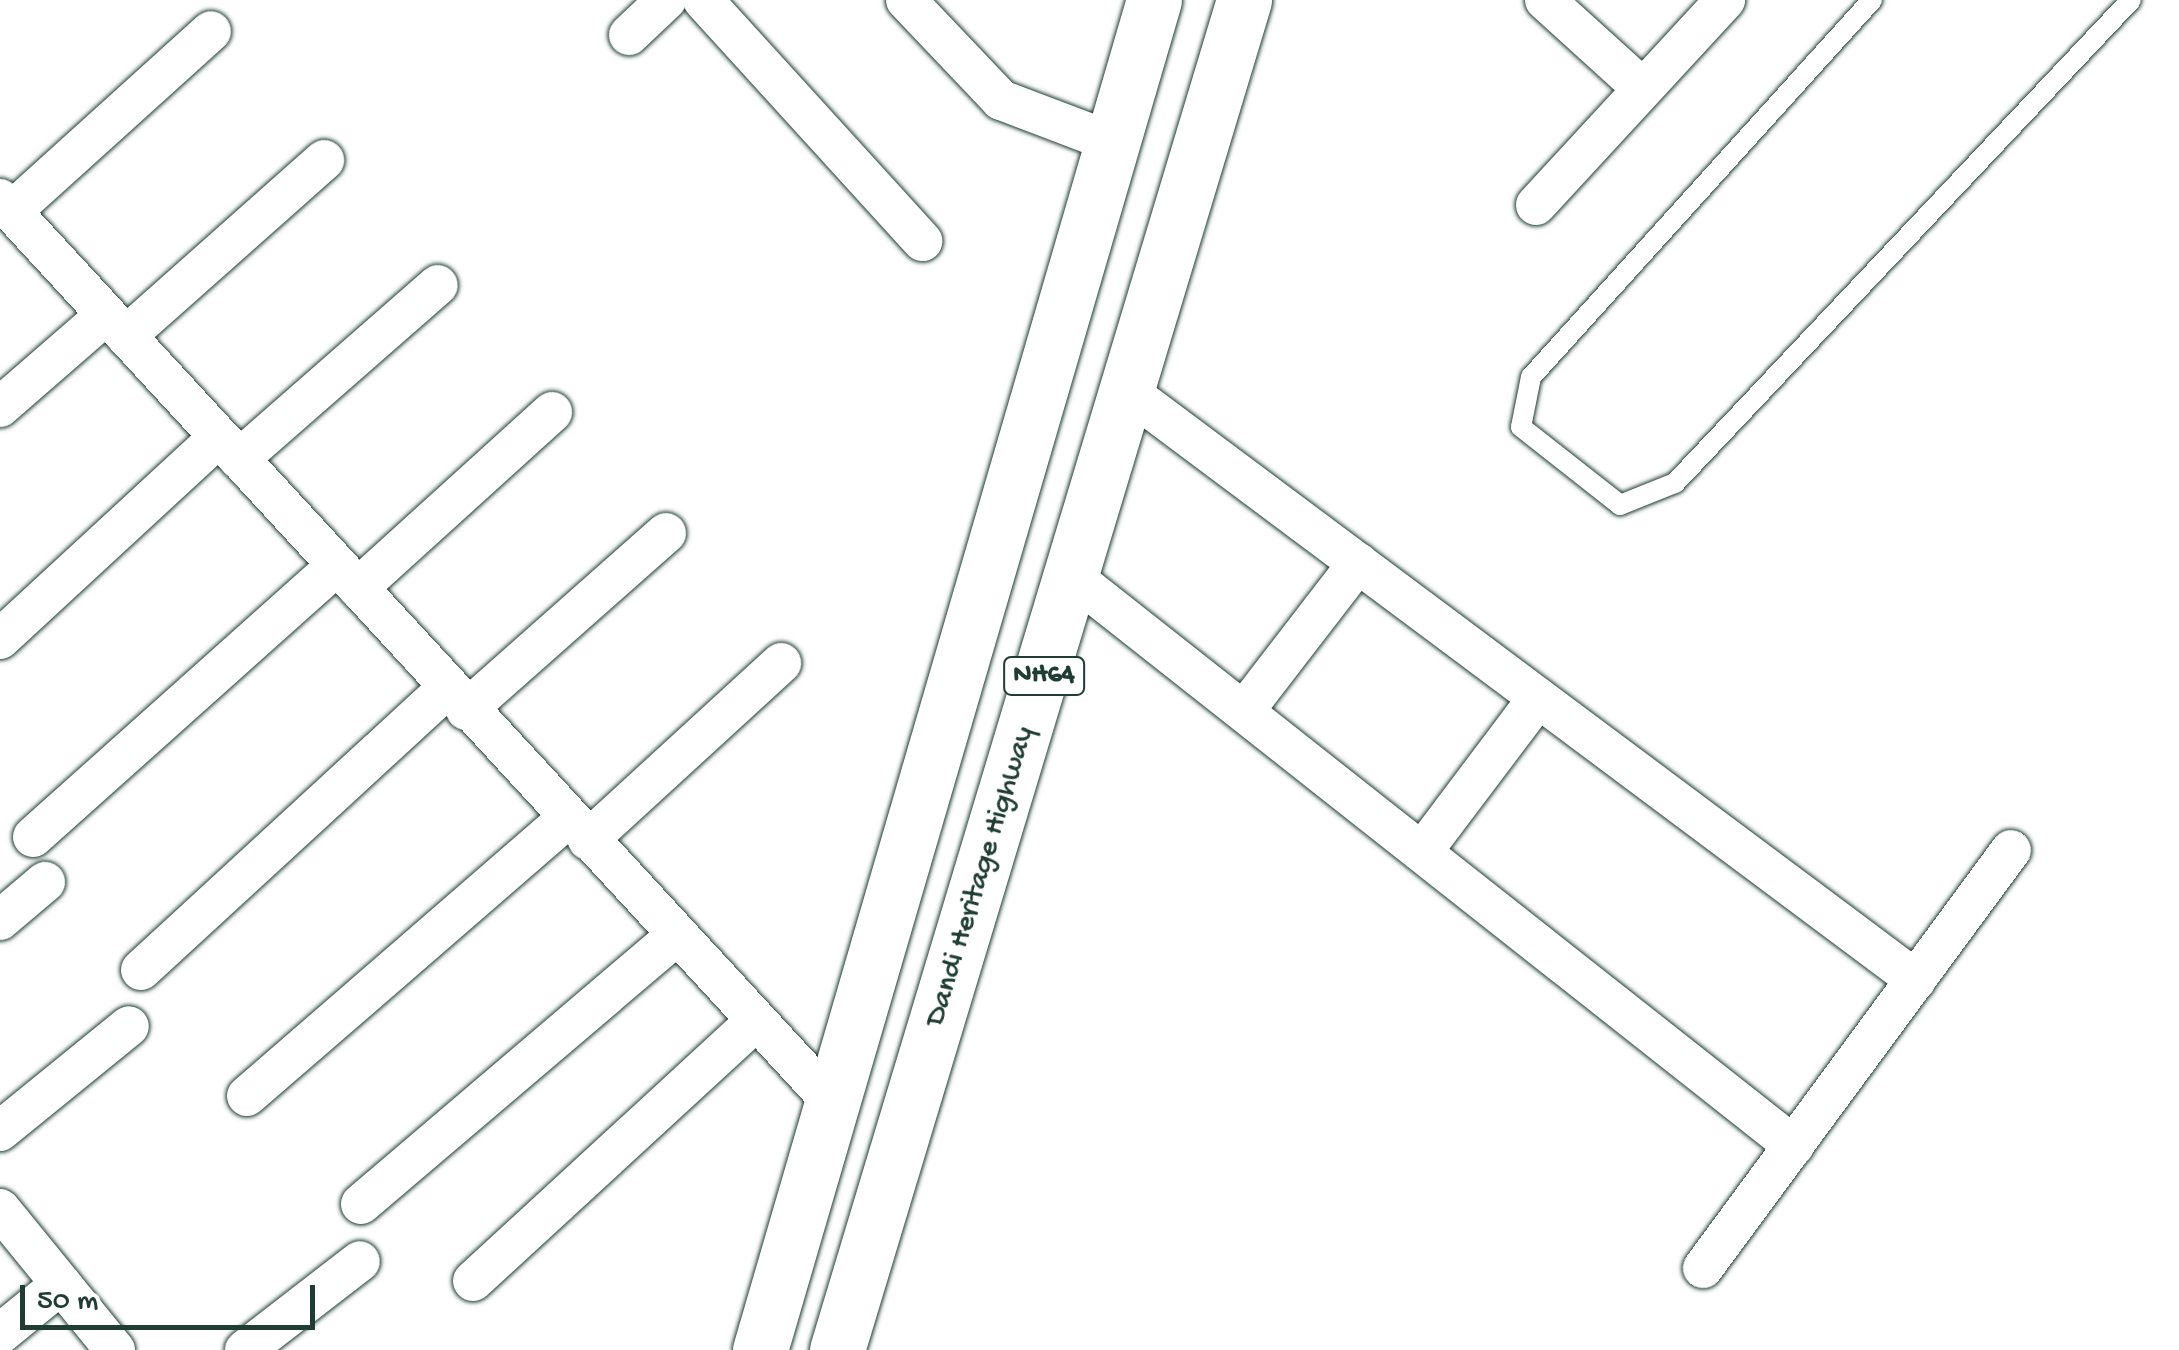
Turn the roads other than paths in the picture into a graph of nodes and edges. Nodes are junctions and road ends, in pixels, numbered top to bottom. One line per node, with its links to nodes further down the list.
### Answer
1 (666, 0): 11 (street)
2 (702, 0): 17 (street)
3 (906, 0): 13 (street)
4 (1154, 0): 13 (main road, NH64)
5 (1244, 0): 20 (main road, Dandi Heritage Highway / NH64)
6 (1545, 0): 12 (street)
7 (1725, 0): 12 (street)
8 (1872, 0): 9 (lane)
9 (2131, 0)
10 (211, 31): 15 (street)
11 (629, 35)
12 (1643, 90): 16 (street)
13 (1114, 143): 45 (main road, NH64)
14 (324, 160): 19 (street)
15 (6, 205): 19 (street)
16 (1536, 205)
17 (922, 241)
18 (438, 285): 23 (street)
19 (116, 325): 21 (street); 23 (street)
20 (1126, 390): 25 (street); 27 (main road, Dandi Heritage Highway / NH64)
21 (0, 407)
22 (552, 412): 26 (street)
23 (229, 448): 26 (street); 28 (street)
24 (666, 533): 31 (street)
25 (1358, 562): 30 (street); 32 (street)
26 (348, 576): 31 (street); 34 (street)
27 (1074, 578): 32 (street); 58 (main road, Dandi Heritage Highway / NH64)
28 (0, 640)
29 (781, 663): 33 (street)
30 (1538, 698): 36 (street); 41 (street)
31 (457, 699): 33 (street); 40 (street)
32 (1244, 711): 36 (street)
33 (578, 829): 39 (street); 44 (street)
34 (33, 837)
35 (2011, 850): 41 (street)
36 (1422, 852): 47 (street)
37 (46, 882): 38 (street)
38 (0, 920)
39 (677, 935): 42 (street); 48 (street)
40 (141, 970)
41 (1916, 980): 47 (street)
42 (756, 1020): 45 (street); 52 (street)
43 (129, 1026): 46 (street)
44 (247, 1096)
45 (832, 1102): 57 (main road, NH64)
46 (0, 1131)
47 (1794, 1146): 51 (street)
48 (361, 1204)
49 (0, 1209): 53 (street)
50 (360, 1261): 56 (street)
51 (1704, 1268)
52 (473, 1281)
53 (61, 1284): 54 (street); 55 (street)
54 (0, 1334)
55 (115, 1350)
56 (245, 1350)
57 (760, 1350)
58 (837, 1350)

